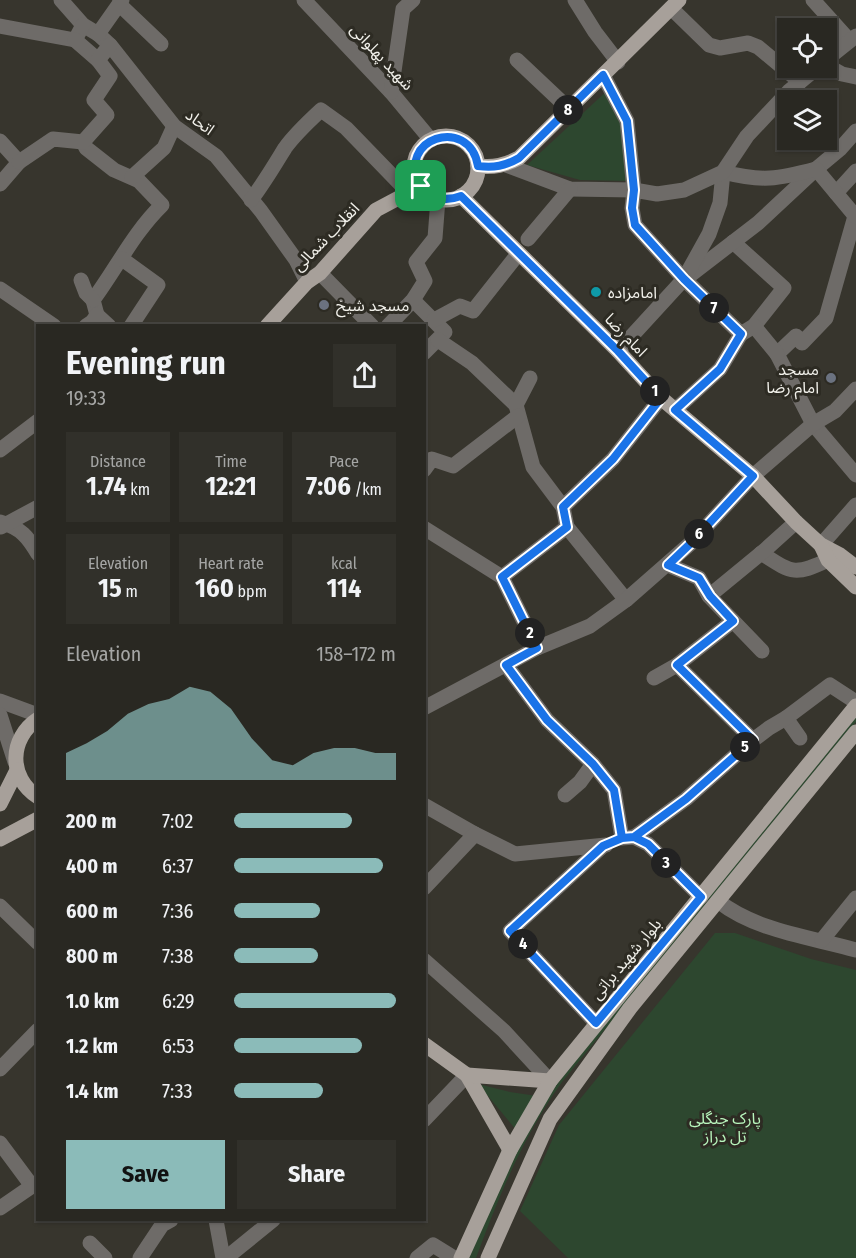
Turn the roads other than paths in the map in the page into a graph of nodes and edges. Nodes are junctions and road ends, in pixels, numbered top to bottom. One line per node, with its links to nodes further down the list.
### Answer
1 (61, 0): 8 (street, اتحاد)
2 (303, 0): 24 (street, شهید پهلوانی)
3 (413, 0): 24 (street)
4 (575, 0): 18 (street)
5 (813, 0): 11 (street)
6 (120, 2): 10 (street); 13 (street)
7 (675, 4): 18 (main road); 23 (street)
8 (83, 25): 10 (street, اتحاد); 12 (street)
9 (0, 26): 12 (street)
10 (98, 34): 14 (street, اتحاد)
11 (852, 38): 15 (street)
12 (75, 40): 16 (street)
13 (161, 44)
14 (110, 45): 16 (street); 26 (street, اتحاد)
15 (837, 51)
16 (98, 60): 30 (street)
17 (517, 60): 25 (street)
18 (618, 62): 20 (main road)
19 (837, 71): 21 (street)
20 (603, 75): 25 (main road); 41 (street)
21 (856, 77)
22 (805, 78): 23 (street)
23 (800, 82): 36 (street)
24 (391, 92): 29 (street, شهید پهلوانی)
25 (569, 109): 32 (main road)
26 (174, 126): 37 (street); 45 (street, اتحاد)
27 (856, 131): 34 (street)
28 (0, 141): 31 (street)
29 (431, 141): 33 (main road); 40 (main road)
30 (83, 142): 31 (street); 37 (street)
31 (20, 162): 38 (street)
32 (506, 165): 33 (main road); 39 (street)
33 (478, 166): 43 (main road)
34 (816, 169): 36 (street); 42 (street); 48 (street)
35 (856, 171): 42 (street)
36 (723, 172): 41 (street); 52 (street)
37 (132, 177): 50 (street)
38 (0, 184)
39 (570, 189): 41 (street); 47 (street)
40 (415, 190): 44 (main road); 45 (street); 51 (main road, انقلاب شمالی)
41 (634, 190): 52 (street)
42 (836, 193): 46 (street)
43 (461, 196): 44 (main road); 49 (main road, امام رضا)
44 (438, 199): 55 (street)
45 (251, 200): 51 (street, اتحاد)
46 (855, 217): 69 (street)
47 (528, 239)
48 (733, 242): 52 (street); 65 (street)
49 (518, 254): 57 (street); 68 (main road, امام رضا)
50 (122, 259): 56 (street); 61 (street)
51 (314, 277): 62 (main road, انقلاب شمالی); 63 (street, اتحاد)
52 (684, 279): 65 (street); 68 (street)
53 (81, 280): 56 (street)
54 (0, 289): 58 (street)
55 (413, 300): 57 (street); 64 (street)
56 (95, 307): 59 (street); 60 (street)
57 (434, 320): 66 (street)
58 (51, 324)
59 (89, 324)
60 (108, 324)
61 (132, 324)
62 (269, 324)
63 (370, 324)
64 (390, 324)
65 (747, 330): 69 (street); 74 (street)
66 (438, 340): 67 (street); 73 (street)
67 (426, 351)
68 (618, 351): 72 (main road, امام رضا)
69 (777, 354): 76 (street)
70 (530, 378): 73 (street)
71 (856, 389): 76 (street)
72 (661, 398): 74 (main road, امام رضا); 82 (street)
73 (517, 410): 78 (street); 82 (street)
74 (675, 410): 80 (main road, امام رضا)
75 (36, 423): 77 (street)
76 (813, 424): 79 (street); 80 (street)
77 (0, 450)
78 (426, 467)
79 (856, 475)
80 (753, 476): 84 (main road, امام رضا); 92 (street)
81 (856, 505): 88 (street)
82 (563, 507): 86 (street)
83 (36, 508): 85 (street)
84 (796, 522): 88 (main road, امام رضا); 90 (street)
85 (3, 525): 89 (street)
86 (567, 527): 94 (street); 97 (street)
87 (426, 529): 94 (street)
88 (821, 545): 91 (main road, امام رضا); 93 (main road, امام رضا)
89 (36, 551)
90 (761, 554): 91 (street); 96 (street)
91 (828, 560): 95 (main road, امام رضا)
92 (668, 565): 96 (street); 97 (street)
93 (856, 567)
94 (502, 577): 99 (street)
95 (856, 587)
96 (710, 596): 98 (street)
97 (626, 600): 99 (street)
98 (733, 621): 100 (street); 102 (street)
99 (537, 648): 101 (street)
100 (762, 651)
101 (506, 665): 106 (street); 114 (street)
102 (677, 665): 103 (street); 113 (street)
103 (654, 678)
104 (0, 701): 108 (street)
105 (856, 704): 109 (street); 126 (main road, بلوار شهید براتی)
106 (426, 707)
107 (0, 716): 115 (street)
108 (36, 716)
109 (786, 718): 112 (street); 113 (street)
110 (36, 719): 115 (main road)
111 (856, 732): 128 (main road, بلوار شهید براتی)
112 (800, 738)
113 (753, 740): 122 (street)
114 (593, 764): 117 (street); 122 (street)
115 (16, 766): 116 (main road); 118 (main road)
116 (36, 795)
117 (565, 795)
118 (0, 804)
119 (426, 806): 121 (street)
120 (36, 820): 123 (main road)
121 (475, 834): 124 (street); 125 (street)
122 (628, 838): 124 (street); 126 (street)
123 (0, 839)
124 (603, 846): 134 (street)
125 (426, 886)
126 (701, 897): 134 (main road, بلوار شهید براتی)
127 (856, 898): 130 (street)
128 (718, 901): 130 (street); 155 (main road, بلوار شهید براتی)
129 (0, 906): 131 (street)
130 (822, 940): 132 (street)
131 (36, 941)
132 (856, 950)
133 (426, 962): 139 (street)
134 (596, 1023): 139 (main road, بلوار شهید براتی)
135 (36, 1032): 137 (street)
136 (426, 1045): 138 (main road)
137 (0, 1068)
138 (467, 1075): 139 (main road); 140 (street); 142 (main road)
139 (550, 1080): 142 (main road, بلوار شهید براتی)
140 (426, 1116)
141 (0, 1143): 143 (street)
142 (510, 1150): 154 (main road, بلوار شهید براتی)
143 (35, 1184): 144 (street)
144 (0, 1208)
145 (169, 1221): 150 (street)
146 (216, 1221): 151 (street)
147 (272, 1221): 151 (street)
148 (90, 1243): 149 (street)
149 (105, 1258)
150 (140, 1258)
151 (224, 1258)
152 (417, 1258): 153 (street)
153 (454, 1258)
154 (461, 1258)
155 (488, 1258)

